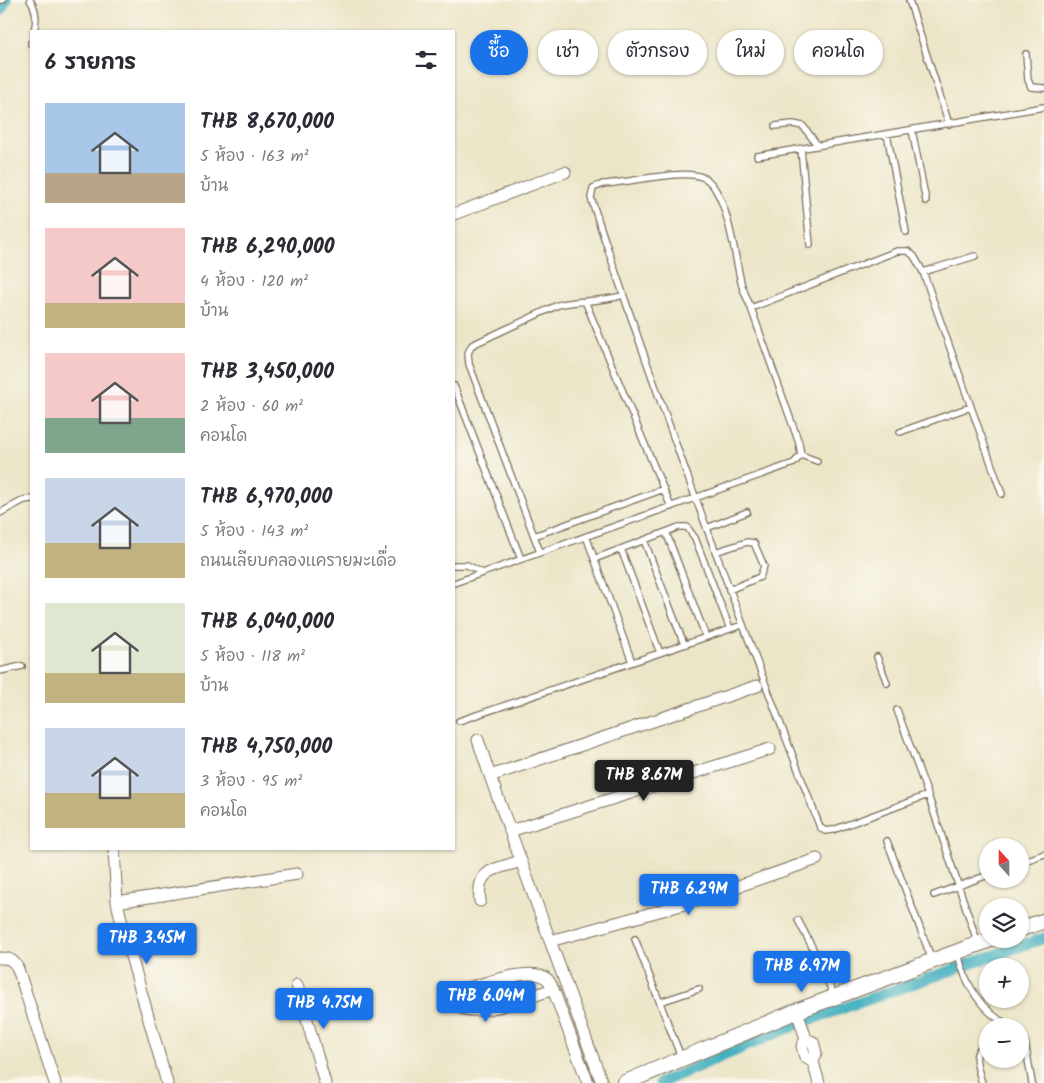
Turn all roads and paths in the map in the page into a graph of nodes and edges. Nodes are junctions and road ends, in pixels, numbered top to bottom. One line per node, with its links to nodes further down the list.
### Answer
1 (30, 0): 3 (lane)
2 (909, 0): 7 (lane)
3 (34, 30)
4 (1026, 54): 5 (lane)
5 (1044, 88)
6 (1044, 108): 7 (lane)
7 (949, 124): 9 (lane)
8 (775, 126): 11 (lane)
9 (912, 130): 10 (lane); 15 (lane)
10 (887, 134): 11 (lane); 17 (lane)
11 (818, 146): 12 (lane)
12 (801, 149): 13 (lane); 18 (lane)
13 (757, 156)
14 (564, 172): 16 (street)
15 (926, 201)
16 (455, 214)
17 (906, 232)
18 (810, 245)
19 (975, 256): 20 (lane)
20 (923, 272): 23 (lane); 25 (lane)
21 (623, 295): 22 (lane); 23 (lane); 31 (lane)
22 (585, 301): 29 (lane); 38 (lane)
23 (751, 308): 27 (lane)
24 (455, 389): 44 (lane)
25 (970, 407): 26 (lane); 30 (lane)
26 (900, 432)
27 (801, 455): 28 (lane); 31 (lane)
28 (817, 461)
29 (664, 489): 33 (lane); 38 (lane)
30 (1002, 494)
31 (696, 498): 33 (lane); 36 (lane)
32 (30, 499): 35 (lane)
33 (671, 507): 39 (lane)
34 (747, 512): 36 (lane)
35 (0, 513)
36 (707, 528): 43 (lane)
37 (666, 532): 40 (lane); 51 (lane); 52 (lane)
38 (534, 536): 42 (lane)
39 (586, 536): 42 (lane); 45 (lane)
40 (644, 540): 41 (lane); 53 (lane)
41 (621, 549): 45 (lane); 54 (lane)
42 (540, 552): 44 (lane)
43 (715, 552): 49 (lane); 49 (lane)
44 (521, 559): 47 (lane)
45 (594, 559): 56 (lane)
46 (455, 565): 47 (lane)
47 (483, 573): 48 (lane)
48 (455, 583)
49 (729, 590): 50 (lane)
50 (742, 625): 51 (lane); 66 (lane)
51 (730, 629): 52 (lane)
52 (706, 637): 53 (lane)
53 (684, 644): 54 (lane)
54 (660, 652): 56 (lane)
55 (877, 657): 59 (lane)
56 (632, 662): 62 (lane)
57 (22, 666): 58 (lane)
58 (0, 671)
59 (886, 683)
60 (757, 686): 65 (street)
61 (896, 710): 66 (lane)
62 (459, 721)
63 (478, 740): 65 (street)
64 (770, 749): 67 (street)
65 (490, 776): 67 (street)
66 (928, 795): 76 (lane)
67 (510, 831): 73 (street)
68 (887, 841): 89 (lane)
69 (114, 850): 79 (street)
70 (1044, 854): 72 (lane)
71 (817, 859): 85 (street)
72 (1029, 860)
73 (521, 861): 78 (street); 85 (street)
74 (297, 874): 79 (street)
75 (979, 878): 76 (lane)
76 (959, 885): 77 (lane); 83 (lane)
77 (934, 895)
78 (480, 901)
79 (117, 902): 103 (street)
80 (798, 920): 94 (lane)
81 (1044, 921): 82 (street)
82 (1029, 926)
83 (979, 928)
84 (635, 939): 96 (lane)
85 (550, 941): 106 (street)
86 (979, 944): 87 (street)
87 (958, 955): 89 (street); 98 (lane)
88 (0, 958): 102 (street)
89 (932, 960): 94 (street)
90 (511, 977): 92 (street); 95 (street); 95 (street)
91 (297, 985): 104 (street)
92 (553, 989): 95 (street); 105 (street)
93 (699, 989): 96 (lane)
94 (834, 997): 97 (street)
95 (518, 1000)
96 (660, 1002): 100 (lane)
97 (799, 1018): 100 (street); 108 (street)
98 (997, 1018)
99 (979, 1048): 109 (lane)
100 (682, 1059): 107 (street)
101 (1029, 1065): 110 (lane)
102 (55, 1083)
103 (166, 1083)
104 (325, 1083)
105 (588, 1083)
106 (602, 1083)
107 (624, 1083)
108 (819, 1083)
109 (982, 1083)
110 (1032, 1083)

